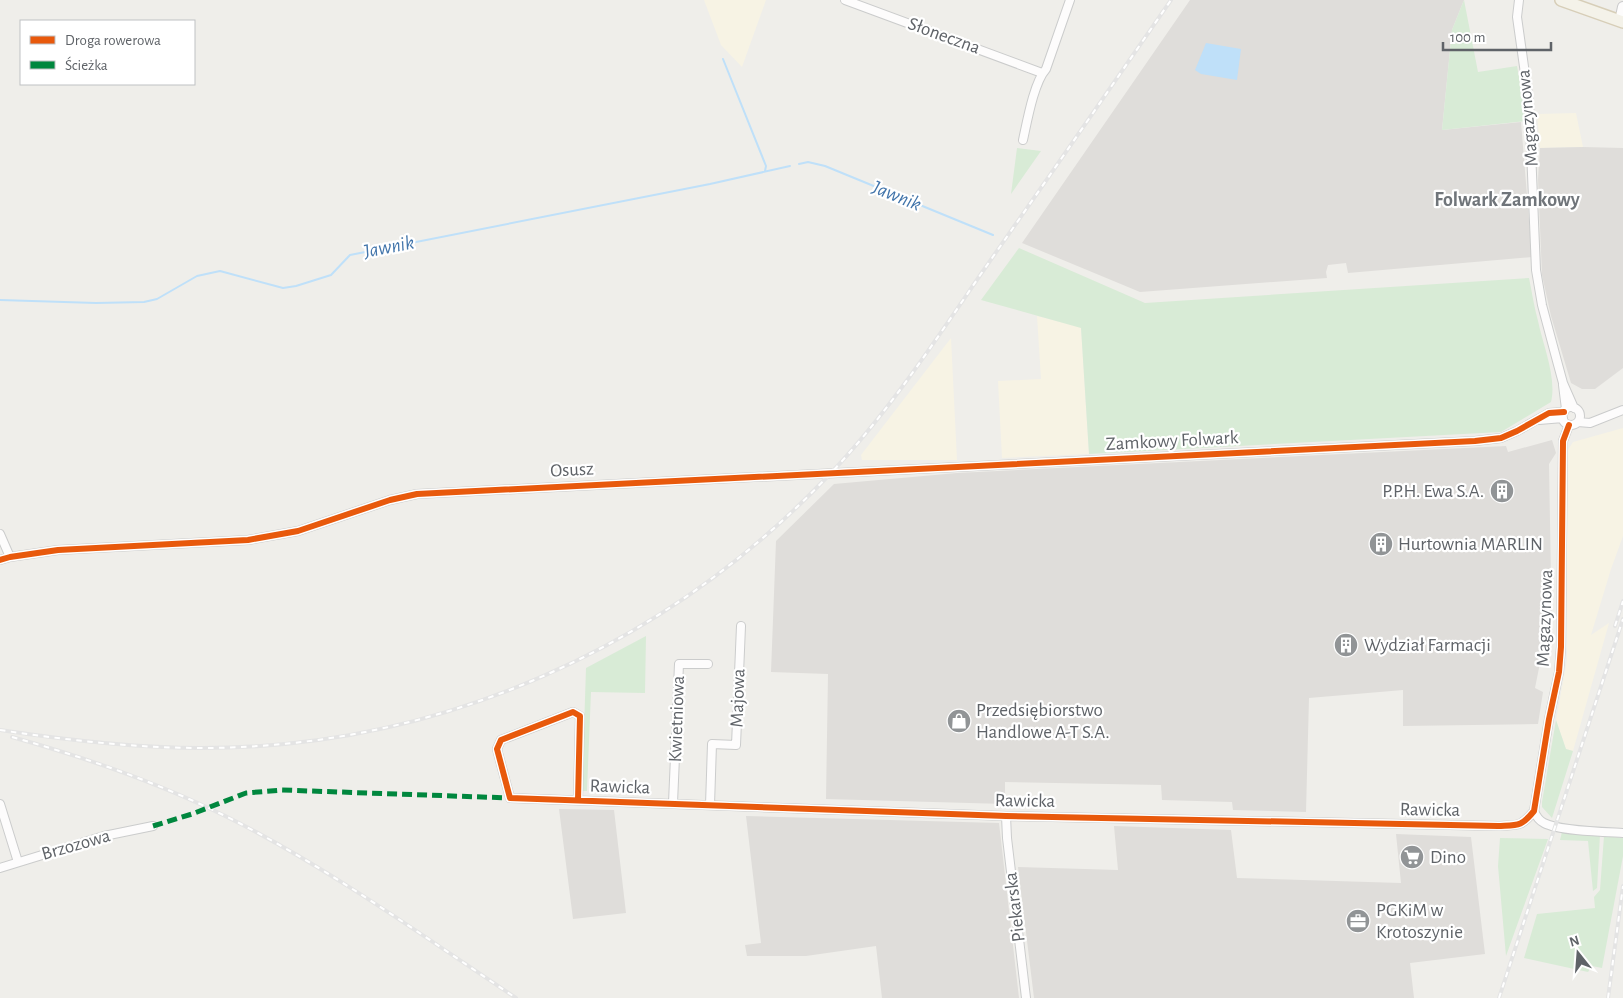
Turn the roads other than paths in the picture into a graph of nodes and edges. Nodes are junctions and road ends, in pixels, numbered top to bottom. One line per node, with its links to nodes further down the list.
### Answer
1 (845, 0): 7 (street, Słoneczna)
2 (1070, 0): 7 (street)
3 (1519, 0): 10 (street, Magazynowa)
4 (1561, 0): 6 (main road)
5 (1623, 7): 6 (street)
6 (1622, 21)
7 (1042, 72): 8 (street)
8 (1023, 140)
9 (1623, 410): 11 (street)
10 (1567, 412): 11 (street); 12 (street); 13 (street, Zamkowy Folwark)
11 (1579, 418): 12 (street)
12 (1569, 425): 23 (street, Magazynowa)
13 (807, 474): 15 (street, Osusz)
14 (0, 534): 15 (street)
15 (10, 557): 16 (street, Osusz)
16 (0, 560)
17 (741, 626): 22 (street, Majowa)
18 (708, 664): 21 (street, Kwietniowa)
19 (578, 800): 19 (street, Rawicka); 21 (street, Rawicka)
20 (0, 804): 27 (street)
21 (673, 804): 22 (street, Rawicka)
22 (710, 805): 24 (street, Rawicka)
23 (1534, 811): 24 (street, Rawicka); 26 (street)
24 (1006, 816): 29 (street, Piekarska)
25 (153, 826): 27 (street, Brzozowa)
26 (1623, 833)
27 (18, 862): 28 (street, Brzozowa)
28 (0, 868)
29 (1026, 998)

